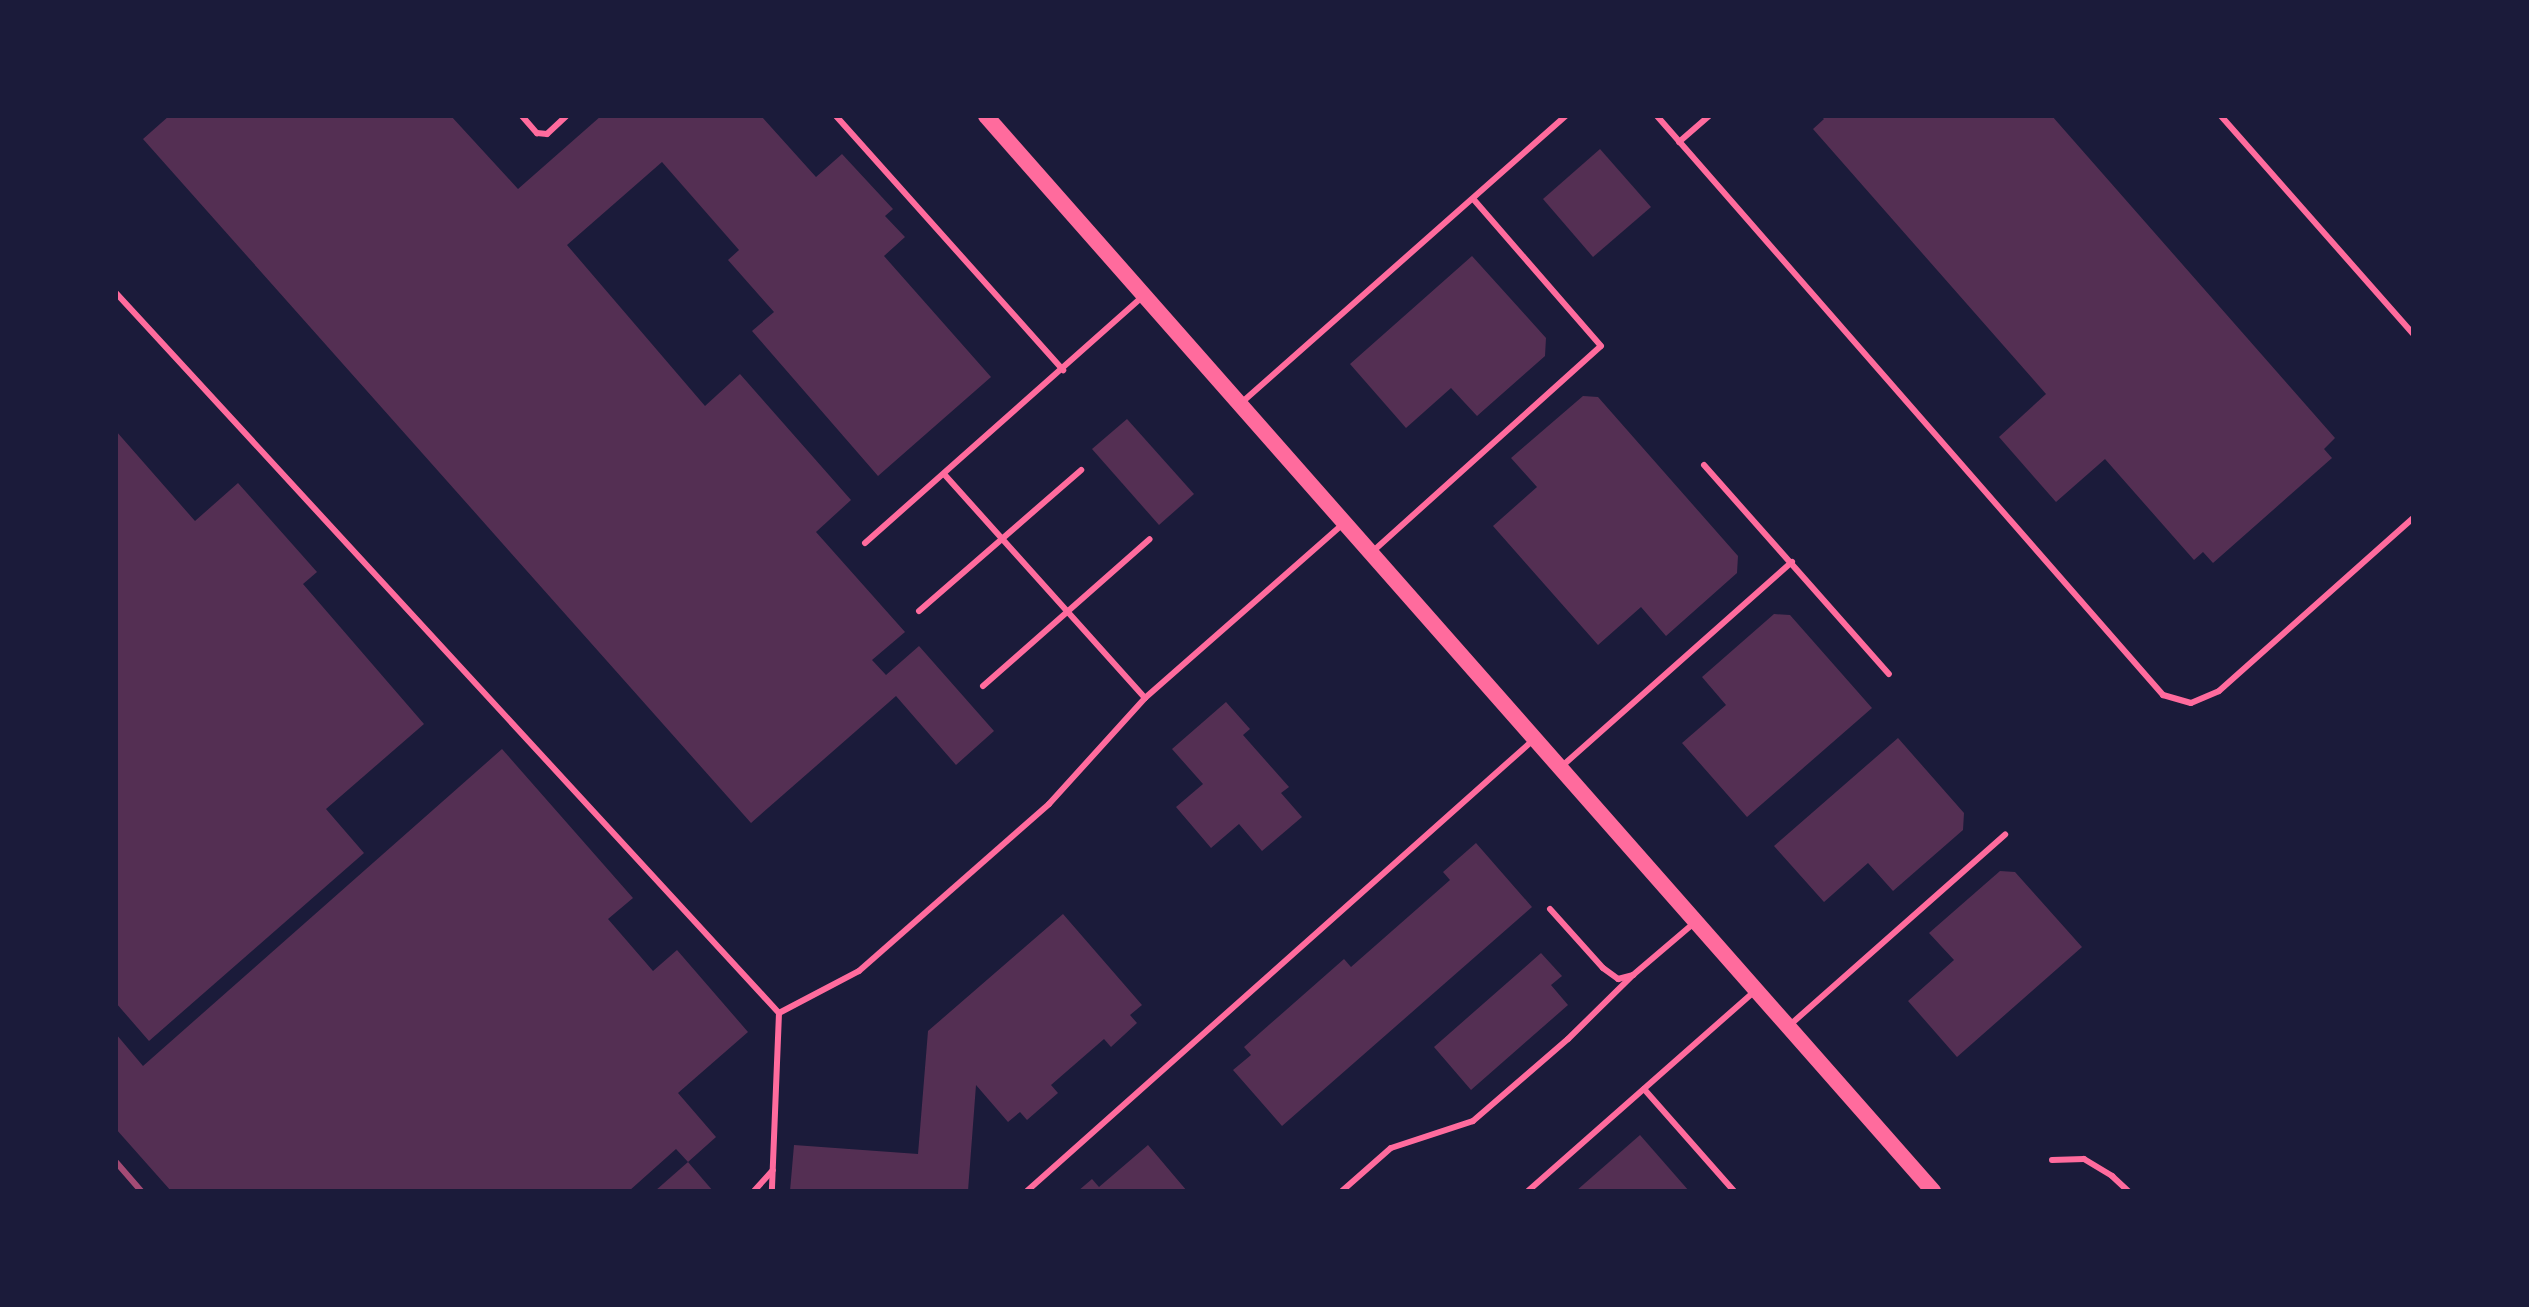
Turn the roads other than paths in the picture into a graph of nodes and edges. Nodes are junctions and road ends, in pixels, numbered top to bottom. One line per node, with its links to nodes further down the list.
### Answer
1 (522, 116): 2 (lane)
2 (566, 116)
3 (836, 116): 14 (lane)
4 (986, 116): 12 (main road)
5 (1566, 116): 10 (lane)
6 (1657, 116): 9 (lane)
7 (1709, 116): 9 (lane)
8 (2221, 116): 13 (lane)
9 (1679, 142): 19 (lane)
10 (1473, 199): 15 (lane); 24 (lane)
11 (116, 293): 38 (lane)
12 (1144, 295): 14 (lane); 15 (main road)
13 (2413, 334)
14 (1063, 370): 18 (lane)
15 (1240, 404): 20 (main road)
16 (1704, 465): 25 (lane)
17 (1081, 470): 21 (lane)
18 (944, 474): 21 (lane); 23 (lane)
19 (2413, 518)
20 (1344, 522): 24 (main road); 30 (lane)
21 (1002, 539): 26 (lane); 27 (lane)
22 (1150, 539): 27 (lane)
23 (865, 543)
24 (1371, 553): 31 (main road)
25 (1792, 562): 28 (lane); 32 (lane)
26 (919, 611)
27 (1067, 611): 29 (lane); 30 (lane)
28 (1889, 674)
29 (983, 686)
30 (1145, 698): 38 (lane)
31 (1535, 739): 32 (main road); 45 (lane)
32 (1560, 767): 35 (main road)
33 (2005, 835): 39 (lane)
34 (1550, 909): 36 (lane)
35 (1696, 921): 36 (lane); 37 (main road)
36 (1633, 975): 46 (lane)
37 (1756, 990): 39 (main road); 40 (lane)
38 (779, 1013): 42 (lane)
39 (1788, 1027): 49 (main road)
40 (1644, 1089): 47 (lane); 48 (lane)
41 (2052, 1160): 50 (lane)
42 (773, 1170): 43 (lane); 44 (lane)
43 (754, 1191)
44 (772, 1191)
45 (1027, 1191)
46 (1342, 1191)
47 (1528, 1191)
48 (1734, 1191)
49 (1933, 1191)
50 (2128, 1191)

